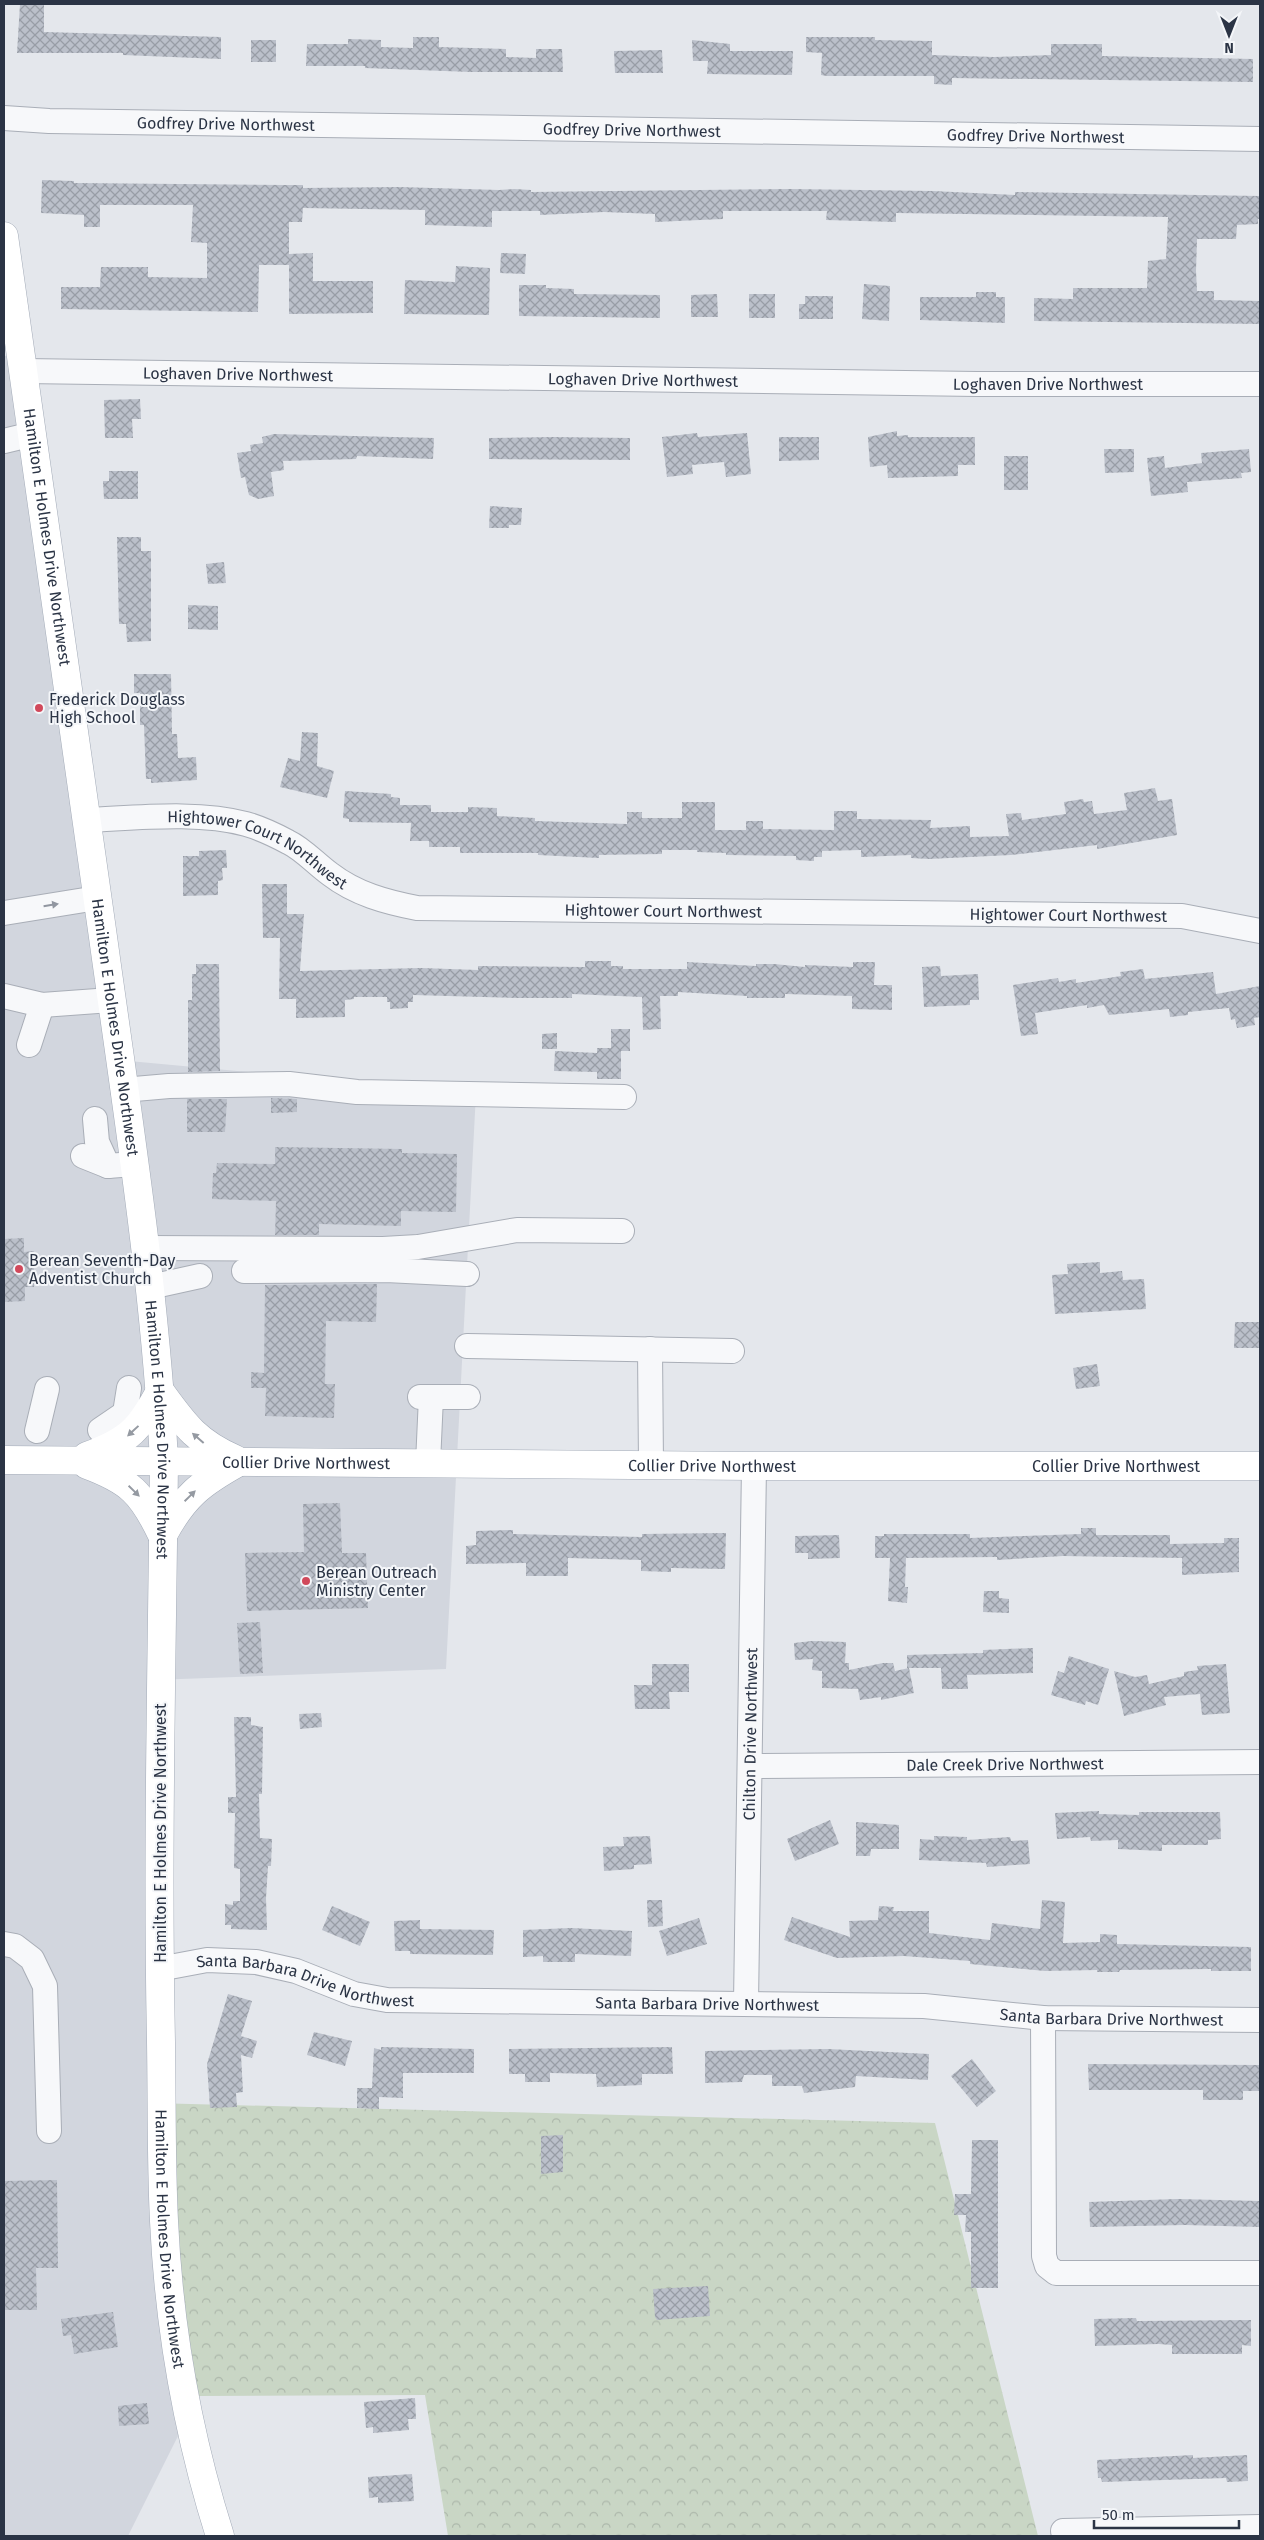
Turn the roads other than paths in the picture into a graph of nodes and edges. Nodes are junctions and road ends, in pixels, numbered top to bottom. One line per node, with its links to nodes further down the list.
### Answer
1 (4, 118): 2 (street, Godfrey Drive Northwest)
2 (1260, 139)
3 (4, 236): 4 (main road, Hamilton E Holmes Drive Northwest)
4 (24, 371): 5 (street, Loghaven Drive Northwest); 6 (main road, Hamilton E Holmes Drive Northwest)
5 (1260, 384)
6 (33, 434): 7 (street); 8 (main road, Hamilton E Holmes Drive Northwest)
7 (4, 441)
8 (87, 820): 9 (main road, Hamilton E Holmes Drive Northwest); 11 (street, Hightower Court Northwest)
9 (98, 898): 10 (street, one-way to 9); 13 (main road, Hamilton E Holmes Drive Northwest)
10 (4, 912)
11 (1260, 931)
12 (4, 996): 14 (street)
13 (111, 1000): 14 (street); 17 (main road, Hamilton E Holmes Drive Northwest)
14 (42, 1005): 15 (street)
15 (29, 1045)
16 (624, 1097): 17 (street)
17 (113, 1111): 19 (main road, Hamilton E Holmes Drive Northwest)
18 (83, 1156): 19 (street)
19 (121, 1165): 21 (main road, Hamilton E Holmes Drive Northwest)
20 (622, 1231): 21 (street)
21 (145, 1248): 25 (main road, Hamilton E Holmes Drive Northwest)
22 (244, 1271): 23 (street)
23 (467, 1274)
24 (200, 1276): 25 (street)
25 (150, 1288): 31 (main road, Hamilton E Holmes Drive Northwest)
26 (467, 1346): 27 (street)
27 (650, 1350): 28 (street); 40 (street)
28 (732, 1351)
29 (128, 1388): 33 (street)
30 (47, 1389): 34 (street)
31 (160, 1391): 36 (main road, one-way to 36); 37 (main road, Hamilton E Holmes Drive Northwest); 38 (main road, one-way to 31)
32 (468, 1397): 39 (street)
33 (100, 1430)
34 (37, 1431)
35 (4, 1460): 36 (main road, Collier Drive Northwest)
36 (76, 1461): 37 (main road, Collier Drive Northwest); 43 (main road, one-way to 43)
37 (164, 1461): 38 (main road, Collier Drive Northwest); 43 (main road, Hamilton E Holmes Drive Northwest)
38 (240, 1462): 39 (main road, Collier Drive Northwest); 43 (main road, one-way to 38)
39 (428, 1464): 40 (main road, Collier Drive Northwest)
40 (651, 1465): 41 (main road, Collier Drive Northwest)
41 (754, 1466): 42 (main road, Collier Drive Northwest); 45 (street, Chilton Drive Northwest)
42 (1260, 1466)
43 (163, 1536): 47 (main road, Hamilton E Holmes Drive Northwest)
44 (1260, 1762): 45 (street, Dale Creek Drive Northwest)
45 (750, 1766): 48 (street, Chilton Drive Northwest)
46 (4, 1944): 51 (street)
47 (159, 1969): 48 (street, Santa Barbara Drive Northwest); 55 (main road, Hamilton E Holmes Drive Northwest)
48 (746, 2003): 49 (street, Santa Barbara Drive Northwest)
49 (1043, 2018): 50 (street, Santa Barbara Drive Northwest); 52 (street)
50 (1260, 2020)
51 (49, 2131)
52 (1260, 2273)
53 (1260, 2527): 54 (street)
54 (1063, 2530)
55 (220, 2536)

